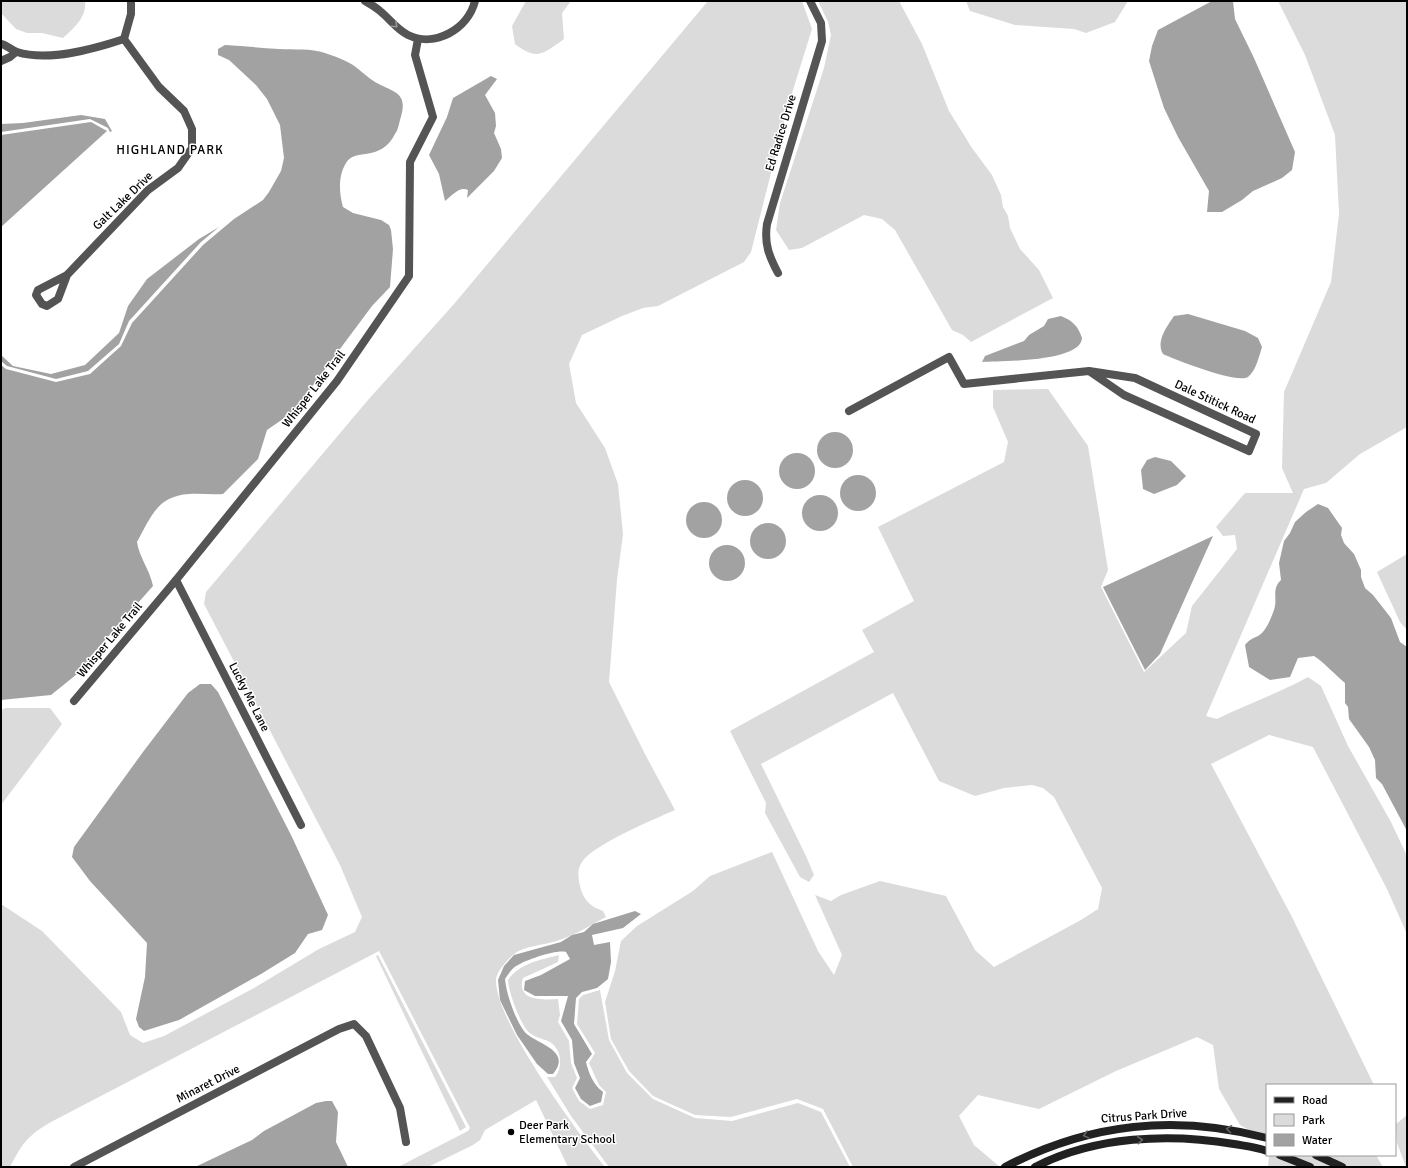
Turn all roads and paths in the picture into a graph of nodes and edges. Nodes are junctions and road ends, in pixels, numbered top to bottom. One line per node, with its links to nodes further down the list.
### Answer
1 (132, 1): 5 (street)
2 (475, 1): 6 (street)
3 (810, 1): 10 (street, Ed Radice Drive)
4 (369, 2): 6 (street, one-way to 6)
5 (124, 39): 8 (street); 11 (street, Galt Lake Drive)
6 (418, 39): 14 (street, Whisper Lake Trail)
7 (1, 44): 8 (street)
8 (16, 52): 9 (street)
9 (1, 61)
10 (778, 273)
11 (67, 275)
12 (1089, 371): 12 (street, Dale Stitick Road); 13 (street, Dale Stitick Road)
13 (849, 411)
14 (176, 580): 15 (street, Whisper Lake Trail); 16 (street, Lucky Me Lane)
15 (74, 701)
16 (301, 825)
17 (1266, 1138): 24 (street, Citrus Park Drive, one-way to 24)
18 (406, 1142): 23 (street, Minaret Drive)
19 (1266, 1151): 25 (street, Citrus Park Drive, one-way to 19)
20 (1282, 1156): 26 (street)
21 (1316, 1156): 26 (street)
22 (1319, 1156): 27 (street)
23 (74, 1167)
24 (1005, 1167)
25 (1036, 1167)
26 (1310, 1167)
27 (1342, 1167)

